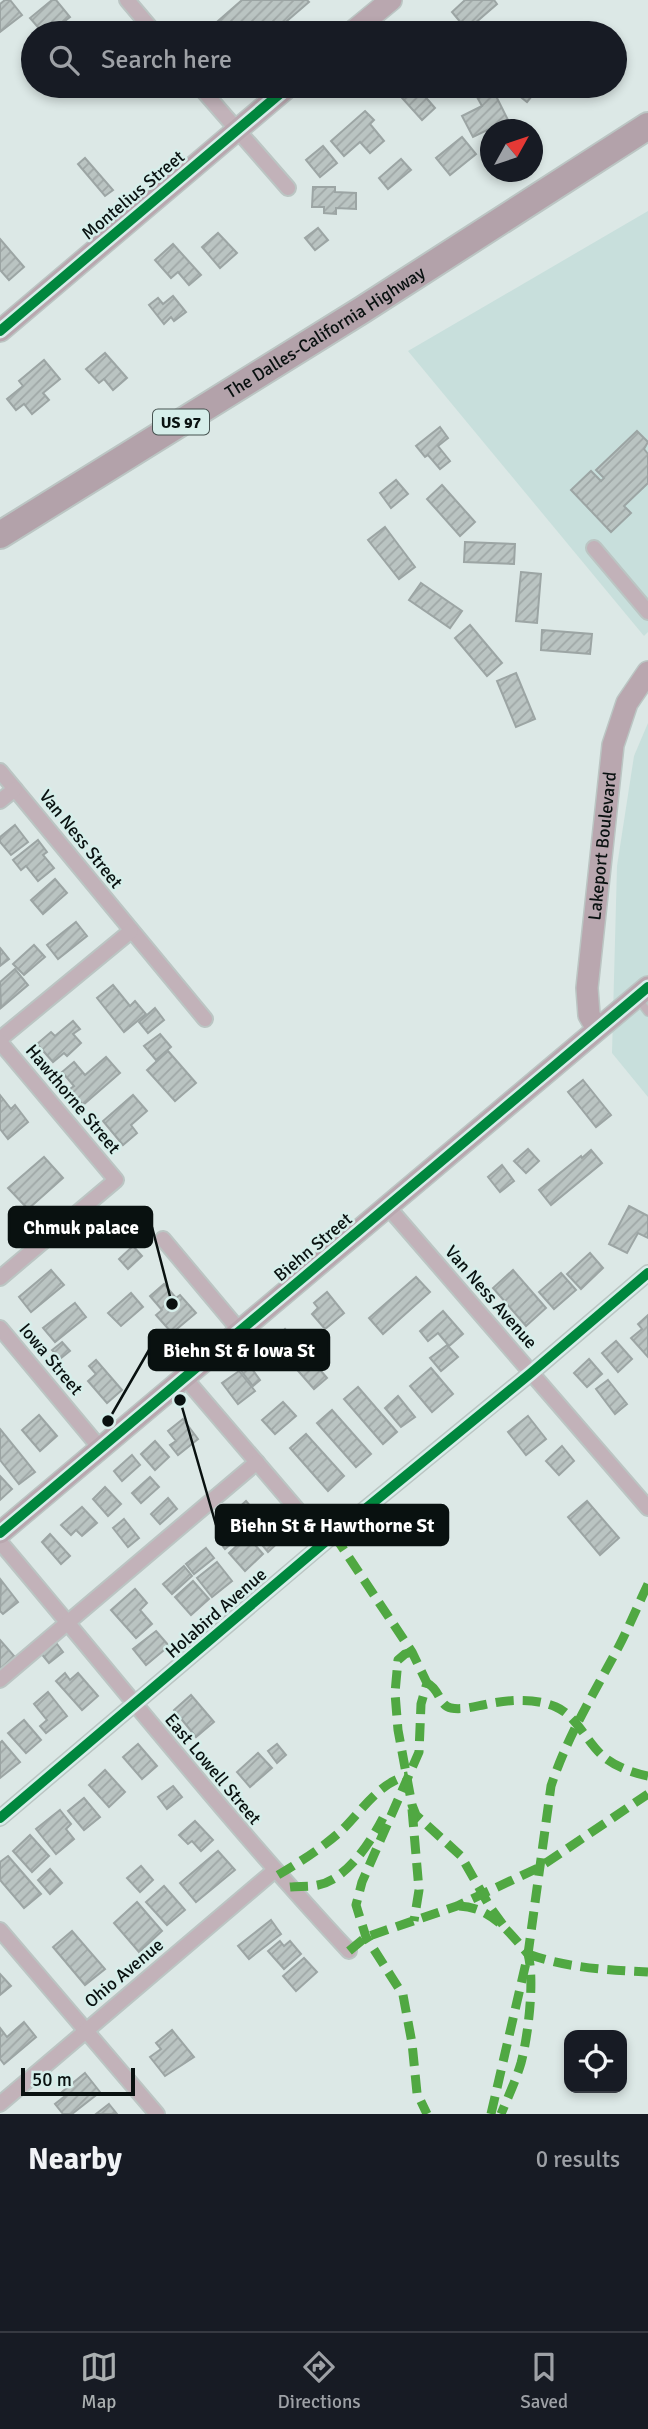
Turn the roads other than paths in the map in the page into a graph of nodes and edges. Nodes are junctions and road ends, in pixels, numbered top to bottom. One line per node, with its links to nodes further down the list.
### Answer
1 (127, 0): 3 (street)
2 (391, 0): 4 (street)
3 (145, 21)
4 (366, 21)
5 (209, 98): 8 (street)
6 (275, 98): 8 (street, Montelius Street)
7 (648, 126): 11 (highway, The Dalles-California Highway / US 97)
8 (236, 130): 9 (street); 10 (street, Montelius Street)
9 (288, 188)
10 (0, 331)
11 (0, 535)
12 (594, 548): 13 (street)
13 (648, 612)
14 (648, 672): 21 (street, Lakeport Boulevard)
15 (0, 771): 16 (street, Van Ness Street)
16 (15, 789): 17 (street); 18 (street, Van Ness Street)
17 (0, 801)
18 (131, 931): 20 (street); 22 (street)
19 (644, 998): 21 (street, Biehn Street)
20 (205, 1019)
21 (597, 1029): 23 (street, Biehn Street)
22 (0, 1040): 26 (street, Hawthorne Street)
23 (388, 1207): 28 (street, Biehn Street); 29 (street, Van Ness Avenue)
24 (163, 1239): 28 (street)
25 (648, 1273): 29 (street, Holabird Avenue)
26 (0, 1278)
27 (0, 1328): 31 (street, Iowa Street)
28 (240, 1331): 30 (street, Biehn Street)
29 (531, 1374): 33 (street, Van Ness Avenue); 36 (street, Holabird Avenue)
30 (184, 1377): 31 (street, Biehn Street); 32 (street)
31 (100, 1448): 34 (street, Biehn Street)
32 (257, 1462): 36 (street); 37 (street)
33 (648, 1508)
34 (0, 1533)
35 (0, 1542): 37 (street, East Lowell Street)
36 (325, 1542): 39 (street, Holabird Avenue)
37 (68, 1623): 38 (street); 39 (street, East Lowell Street)
38 (0, 1680)
39 (134, 1706): 40 (street, Holabird Avenue); 41 (street, East Lowell Street)
40 (0, 1818)
41 (274, 1871): 43 (street, East Lowell Street); 44 (street, Ohio Avenue)
42 (0, 1930): 44 (street)
43 (349, 1951)
44 (86, 2031): 45 (street, Ohio Avenue); 46 (street)
45 (0, 2104)
46 (157, 2114)

